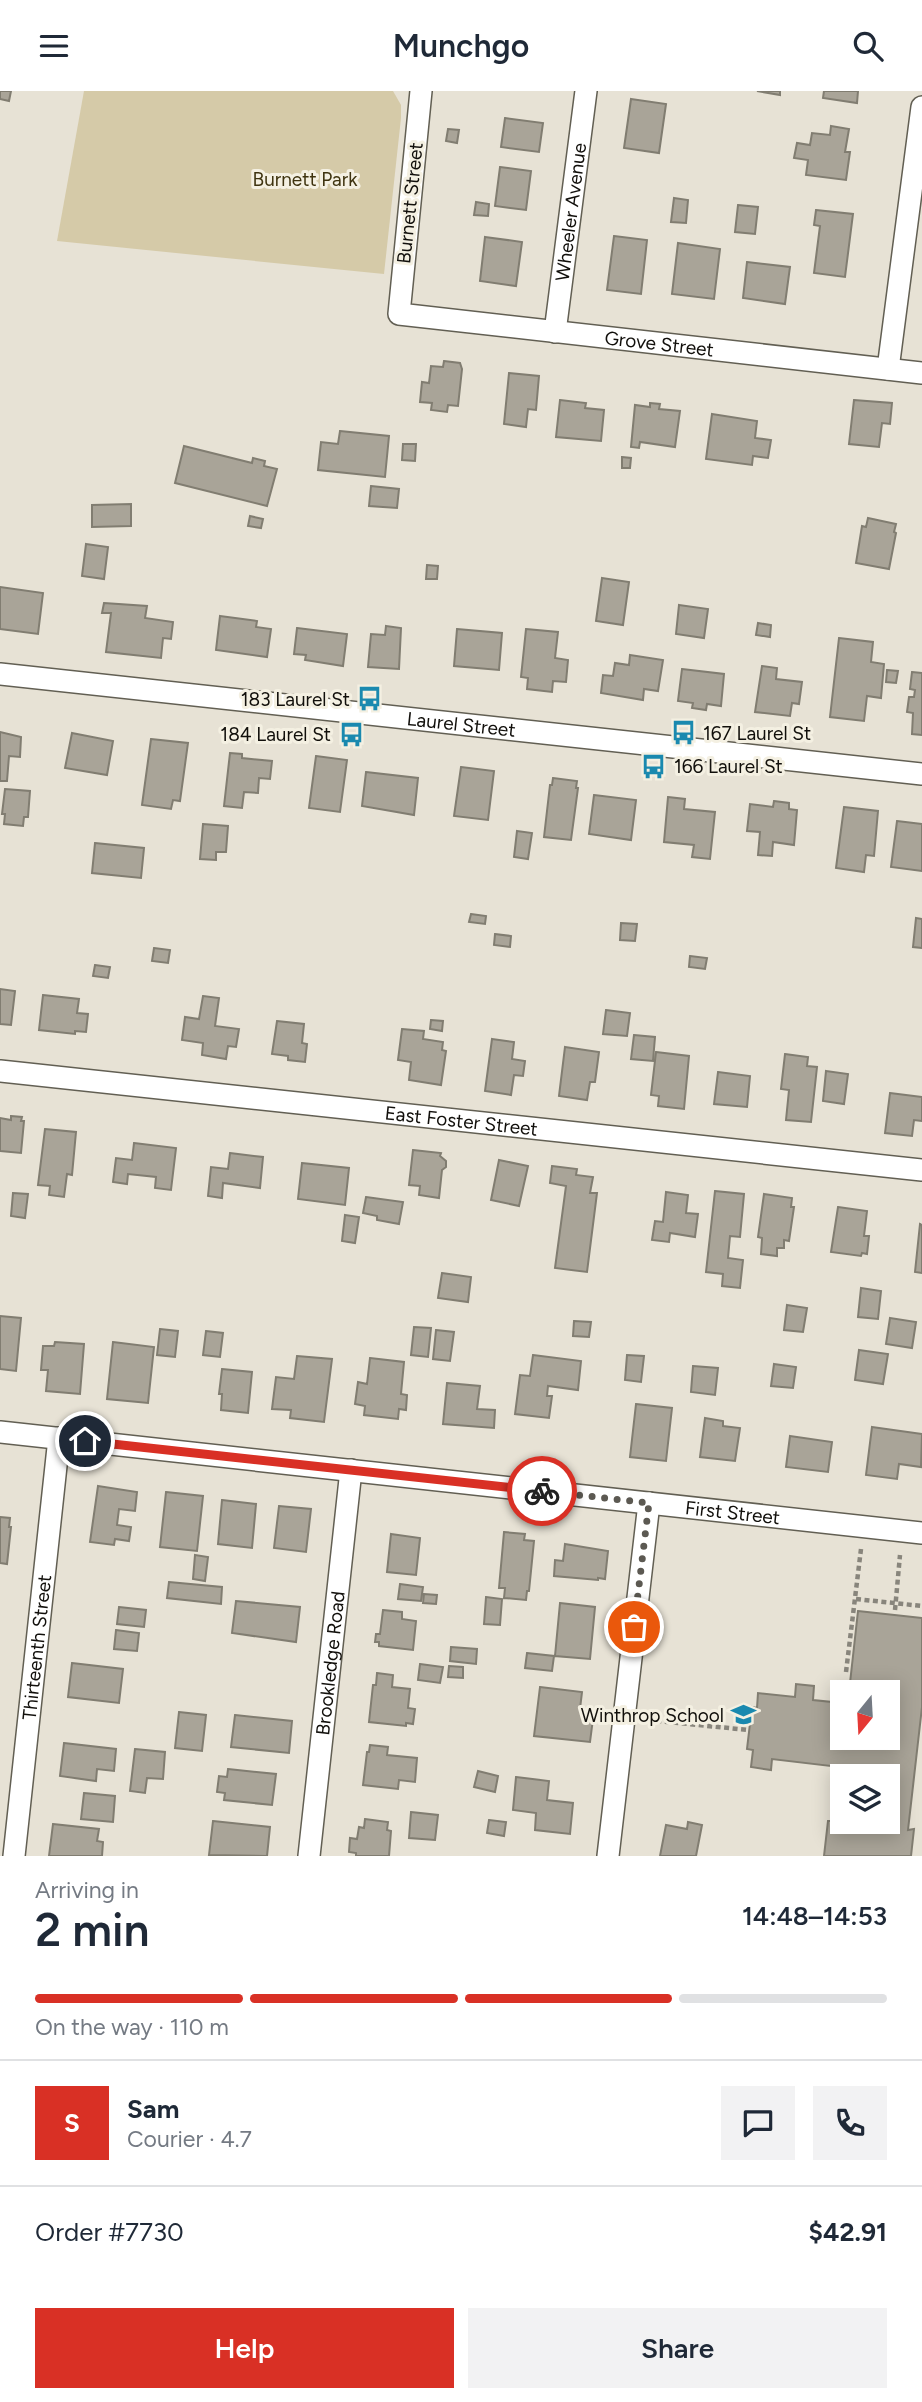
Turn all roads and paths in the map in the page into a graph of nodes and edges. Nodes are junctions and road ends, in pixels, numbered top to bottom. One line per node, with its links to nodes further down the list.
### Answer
1 (421, 91): 4 (street, Burnett Street)
2 (586, 91): 5 (street, Wheeler Avenue)
3 (922, 107): 6 (street)
4 (399, 314): 5 (street, Grove Street)
5 (555, 332): 6 (street, Grove Street)
6 (888, 369): 7 (street, Grove Street)
7 (922, 373)
8 (0, 674): 9 (street, Laurel Street)
9 (922, 774)
10 (0, 1070): 11 (street, East Foster Street)
11 (922, 1170)
12 (0, 1432): 13 (street, First Street)
13 (59, 1439): 14 (street, First Street); 25 (street, Thirteenth Street)
14 (351, 1470): 15 (street, First Street); 26 (street, Brookledge Road)
15 (649, 1503): 16 (street, First Street); 27 (street)
16 (912, 1532): 19 (path)
17 (861, 1548): 18 (path)
18 (856, 1599): 19 (path); 22 (path)
19 (895, 1603): 20 (path); 21 (path)
20 (922, 1606)
21 (895, 1610)
22 (846, 1672)
23 (640, 1719): 24 (path)
24 (748, 1730)
25 (13, 1856)
26 (309, 1856)
27 (608, 1856)

